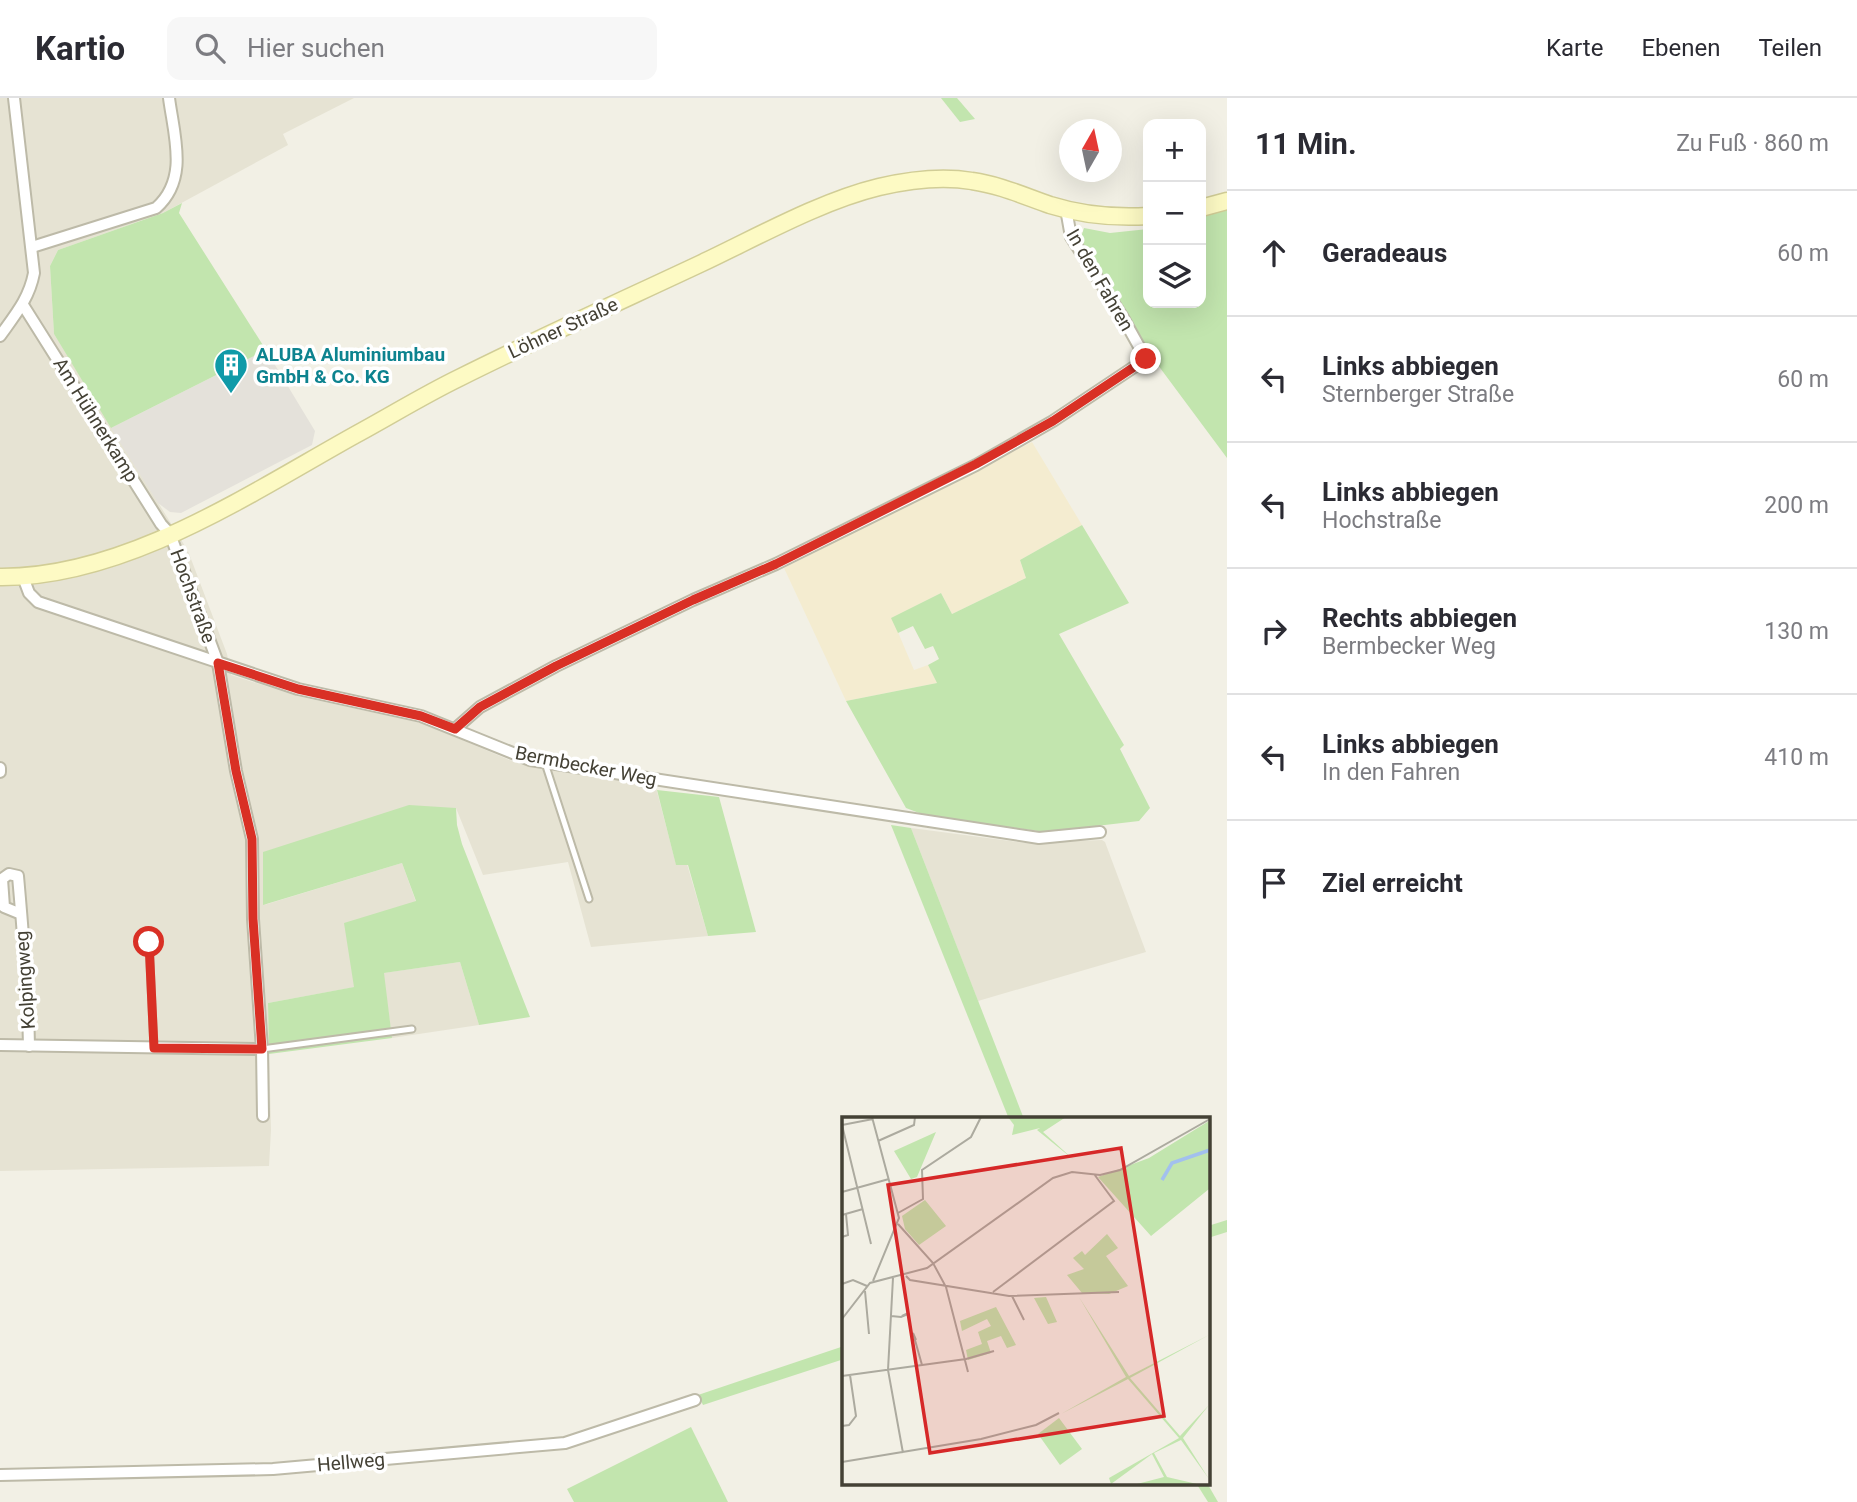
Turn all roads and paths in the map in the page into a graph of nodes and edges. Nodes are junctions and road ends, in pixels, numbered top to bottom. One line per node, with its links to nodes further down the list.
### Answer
1 (14, 98): 7 (street)
2 (169, 98): 7 (street)
3 (1227, 201): 4 (main road)
4 (1206, 207)
5 (1066, 209): 6 (main road, Löhner Straße); 10 (main road, Löhner Straße); 14 (street, In den Fahren)
6 (1143, 216)
7 (32, 247): 8 (street)
8 (23, 305): 9 (street); 10 (street, Am Hühnerkamp)
9 (0, 336)
10 (170, 534): 12 (main road, Löhner Straße); 13 (street, Hochstraße)
11 (0, 577): 12 (main road, Löhner Straße)
12 (23, 577): 13 (street, Bermbecker Weg)
13 (218, 663): 14 (street, Bermbecker Weg); 24 (street, Hochstraße)
14 (455, 729): 15 (street, Bermbecker Weg)
15 (545, 763): 16 (street, Bermbecker Weg); 17 (lane)
16 (1100, 832)
17 (589, 899)
18 (21, 914): 22 (street, Kolpingweg)
19 (149, 942): 23 (lane)
20 (412, 1029): 24 (lane)
21 (0, 1045): 22 (street)
22 (29, 1046): 23 (street)
23 (154, 1048): 24 (street)
24 (262, 1049): 25 (street, Hochstraße)
25 (263, 1116)
26 (695, 1400): 27 (street, Hellweg)
27 (0, 1475)

